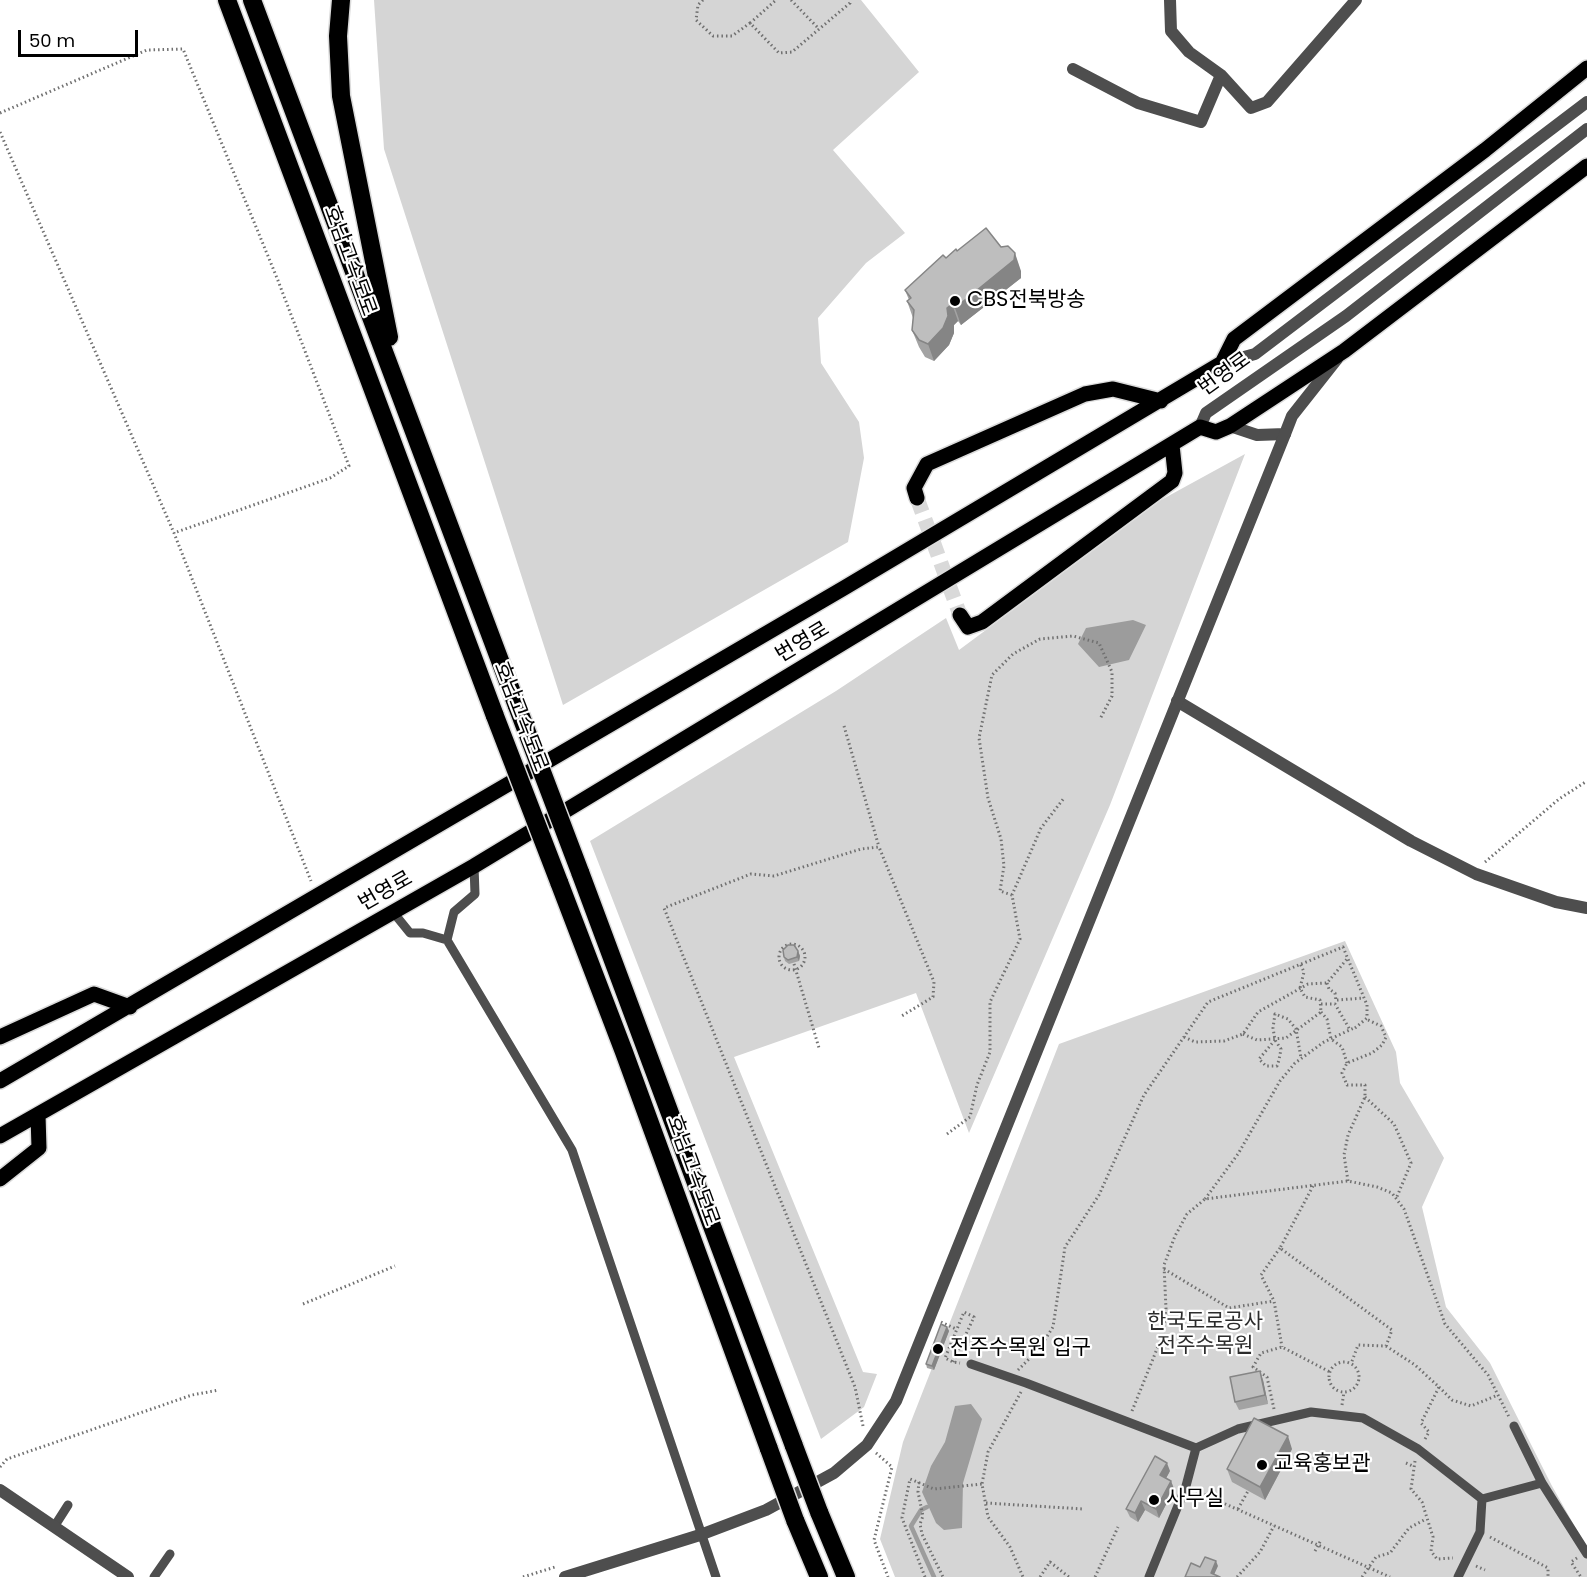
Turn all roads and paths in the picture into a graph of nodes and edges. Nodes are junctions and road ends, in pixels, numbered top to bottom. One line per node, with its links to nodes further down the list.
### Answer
1 (227, 0): 135 (highway, 호남고속도로, bridge)
2 (252, 0): 21 (highway, 호남고속도로)
3 (341, 0): 21 (highway)
4 (703, 0): 10 (path)
5 (776, 0): 10 (path)
6 (791, 0): 11 (path)
7 (850, 0): 11 (path)
8 (1170, 0): 14 (street)
9 (1356, 0): 14 (street)
10 (750, 23): 11 (path)
11 (819, 29)
12 (1587, 68): 22 (main road)
13 (1073, 69): 14 (street)
14 (1221, 75)
15 (1587, 102): 22 (street, 번영로)
16 (0, 112): 29 (path)
17 (1587, 129): 25 (street, 번영로)
18 (0, 132): 29 (path)
19 (1587, 166): 20 (main road)
20 (1344, 351): 24 (main road); 26 (street)
21 (386, 357): 136 (highway, 호남고속도로, bridge)
22 (1222, 363): 23 (main road, 번영로)
23 (1161, 401): 28 (main road); 40 (main road, 번영로)
24 (1230, 426): 25 (main road); 26 (street)
25 (1200, 427): 27 (main road, 번영로)
26 (1285, 434): 31 (street)
27 (1172, 445): 30 (main road); 37 (main road, 번영로)
28 (917, 498)
29 (174, 533): 40 (path)
30 (960, 615)
31 (1177, 701): 38 (street); 99 (street)
32 (1100, 719): 39 (path)
33 (844, 726): 36 (path)
34 (1587, 781): 38 (path)
35 (1064, 798): 39 (path)
36 (879, 847): 55 (path); 95 (path)
37 (474, 866): 42 (main road, 번영로); 43 (lane)
38 (1476, 874): 41 (street)
39 (1012, 895): 70 (path)
40 (318, 897): 53 (main road, 번영로)
41 (1587, 908)
42 (393, 912): 43 (lane); 69 (main road, 번영로)
43 (447, 940): 121 (lane)
44 (1348, 958): 45 (path); 48 (path); 50 (path)
45 (1300, 963): 49 (path); 61 (path)
46 (794, 964): 47 (path)
47 (795, 970): 47 (path); 64 (path)
48 (1327, 983): 49 (path); 51 (path)
49 (1300, 988): 52 (path); 59 (path)
50 (1364, 998): 51 (path); 56 (path)
51 (1336, 1002): 52 (path); 58 (path)
52 (1321, 1004): 54 (path)
53 (130, 1007): 60 (main road); 67 (main road, 번영로)
54 (1321, 1012): 57 (path); 62 (path)
55 (900, 1017)
56 (1367, 1018): 58 (path); 66 (path)
57 (1296, 1029): 63 (path); 63 (path); 65 (path)
58 (1350, 1030): 62 (path)
59 (1243, 1034): 61 (path); 63 (path)
60 (0, 1037)
61 (1184, 1037): 90 (path)
62 (1331, 1039): 65 (path); 66 (path)
63 (1275, 1040): 63 (path)
64 (819, 1048)
65 (1301, 1058): 75 (path)
66 (1347, 1063): 68 (path)
67 (0, 1081)
68 (1365, 1097): 73 (path); 76 (path)
69 (38, 1115): 71 (main road, 번영로); 72 (main road)
70 (947, 1134)
71 (0, 1136)
72 (0, 1179)
73 (1348, 1181): 74 (path); 76 (path)
74 (1312, 1186): 75 (path); 77 (path)
75 (1205, 1199): 79 (path)
76 (1396, 1199): 94 (path)
77 (1280, 1248): 80 (path); 84 (path)
78 (394, 1266): 81 (path)
79 (1164, 1269): 80 (path); 97 (path)
80 (1274, 1301): 85 (path)
81 (303, 1304)
82 (937, 1321): 83 (path)
83 (956, 1329): 86 (path); 86 (path)
84 (1386, 1346): 88 (path); 92 (path)
85 (1281, 1347): 89 (path); 96 (path)
86 (953, 1362): 87 (path)
87 (971, 1364): 90 (lane)
88 (1351, 1364): 89 (path); 89 (path)
89 (1330, 1372)
90 (1014, 1378): 91 (lane)
91 (1026, 1383): 97 (lane); 107 (path)
92 (1439, 1387): 94 (path); 101 (path)
93 (219, 1390): 104 (path)
94 (1498, 1395): 98 (path)
95 (870, 1420)
96 (1276, 1420): 100 (lane); 101 (lane)
97 (1128, 1421): 100 (lane)
98 (1514, 1426): 106 (lane)
99 (867, 1445): 121 (street); 137 (path)
100 (1196, 1448): 108 (lane)
101 (1418, 1449): 103 (path); 111 (lane)
102 (1406, 1463): 103 (path)
103 (1413, 1466): 116 (path)
104 (0, 1467)
105 (920, 1482): 107 (path); 138 (path); 139 (path)
106 (1542, 1483): 111 (lane); 126 (lane)
107 (982, 1484): 112 (path)
108 (1186, 1486): 115 (path); 144 (lane)
109 (0, 1490): 118 (street)
110 (1248, 1491): 115 (path)
111 (1482, 1499): 120 (lane)
112 (986, 1503): 114 (path); 140 (path)
113 (68, 1505): 118 (lane)
114 (1083, 1509)
115 (1238, 1509): 117 (path)
116 (1426, 1519): 127 (path); 129 (path)
117 (1274, 1526): 123 (path); 145 (path)
118 (54, 1527): 130 (street)
119 (1118, 1527): 143 (path)
120 (1480, 1532): 127 (lane); 149 (path)
121 (700, 1535): 133 (street); 134 (lane)
122 (1321, 1540): 123 (path)
123 (1318, 1545): 124 (path); 129 (path)
124 (1315, 1551)
125 (170, 1554): 131 (lane)
126 (1587, 1554)
127 (1466, 1562): 148 (lane)
128 (557, 1567): 132 (path)
129 (1369, 1568): 146 (path); 147 (path)
130 (128, 1577)
131 (154, 1577)
132 (523, 1577)
133 (565, 1577)
134 (716, 1577)
135 (819, 1577)
136 (846, 1577)
137 (888, 1577)
138 (925, 1577)
139 (943, 1577)
140 (1023, 1577)
141 (1040, 1577): 142 (path)
142 (1069, 1577)
143 (1095, 1577)
144 (1149, 1577)
145 (1236, 1577)
146 (1362, 1577)
147 (1390, 1577)
148 (1458, 1577)
149 (1548, 1577)

